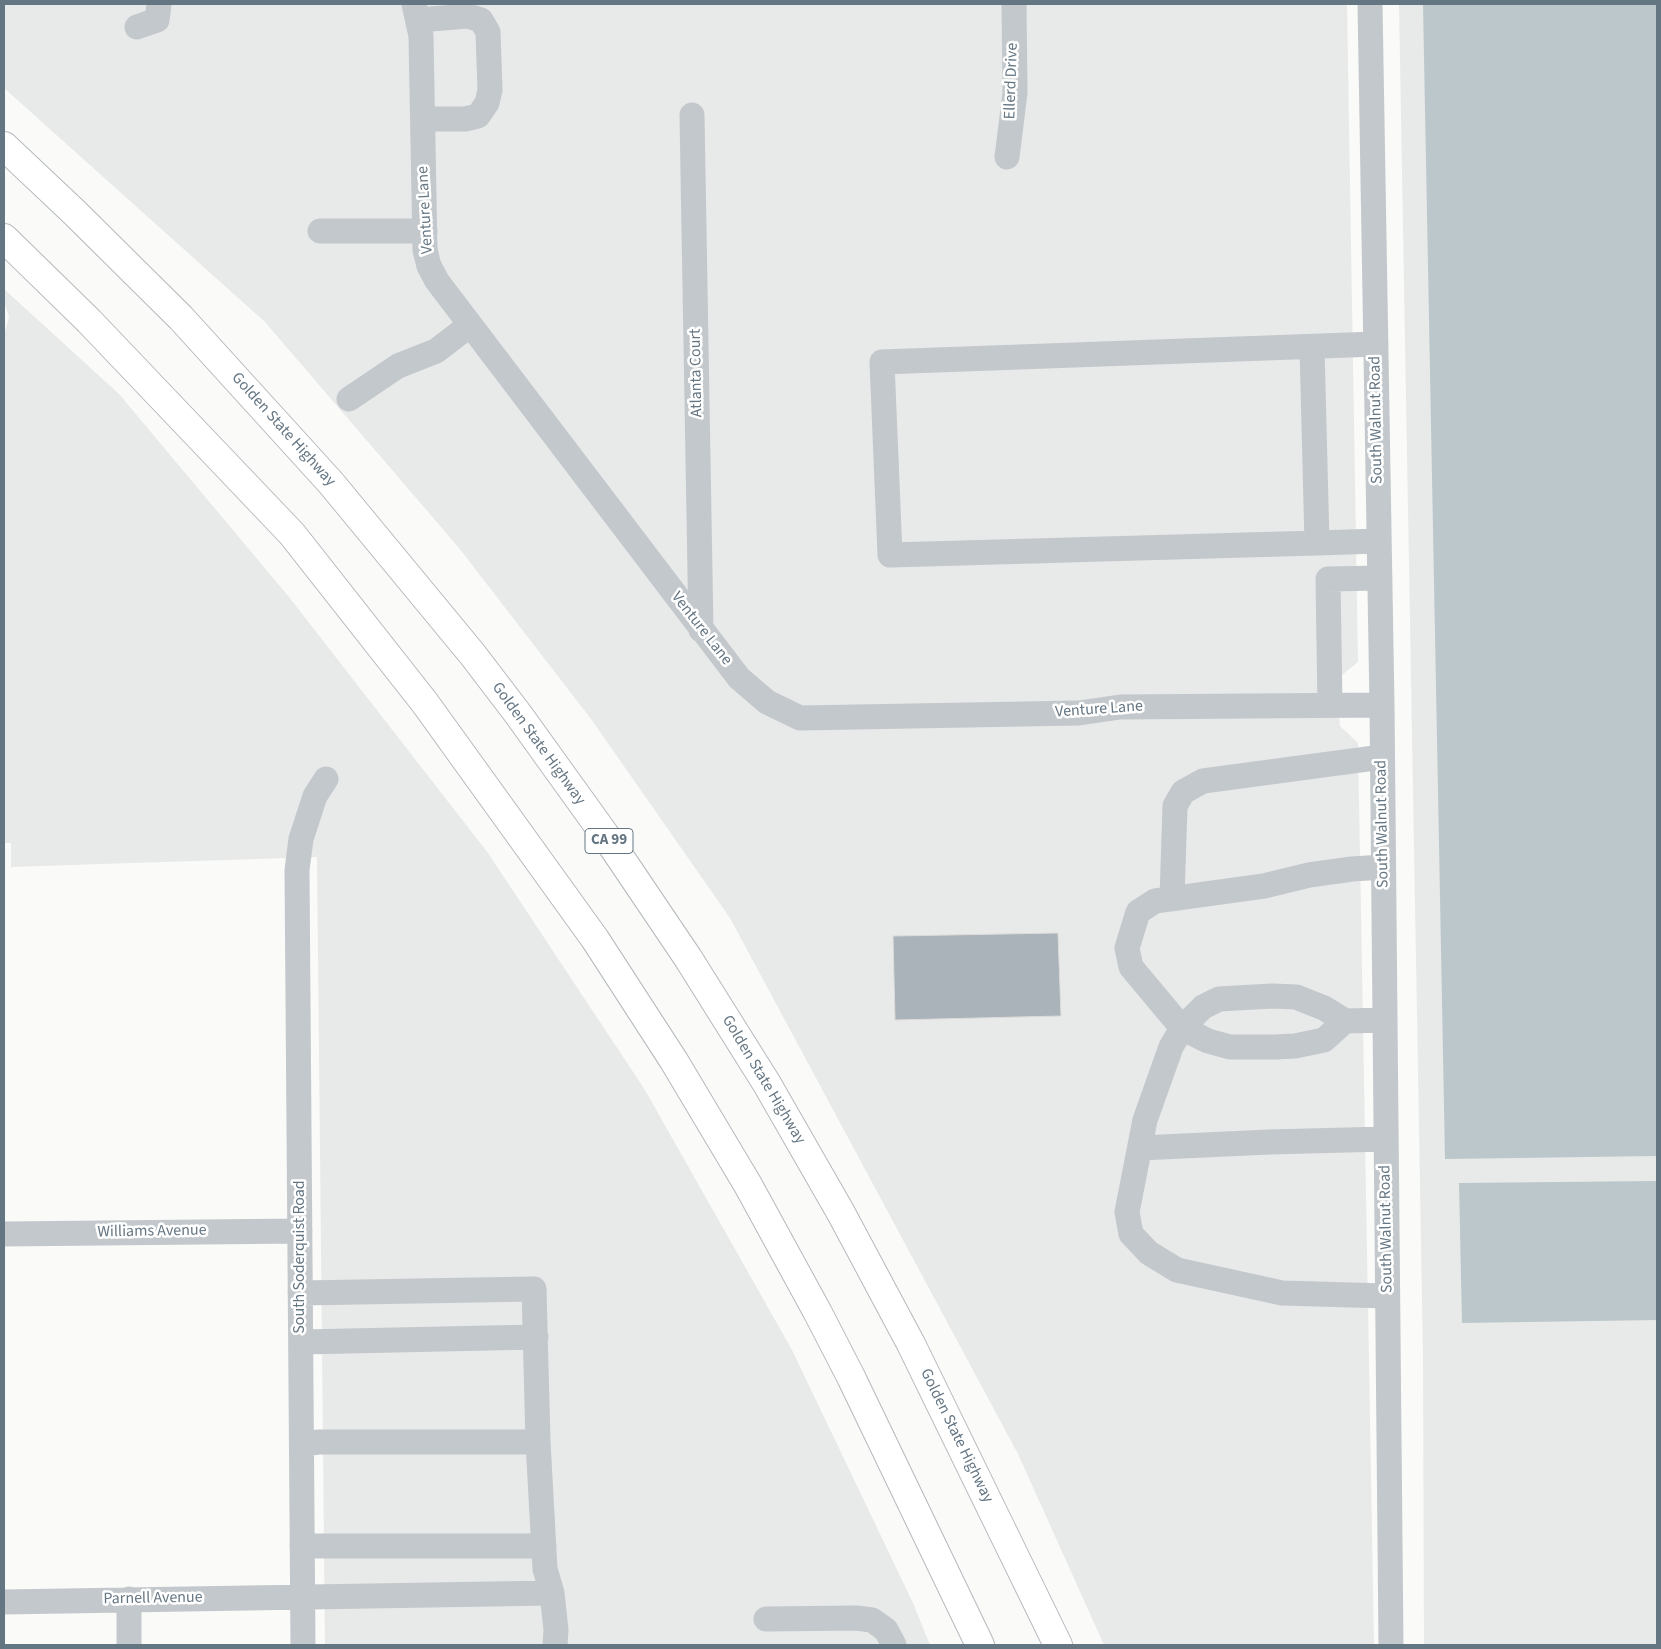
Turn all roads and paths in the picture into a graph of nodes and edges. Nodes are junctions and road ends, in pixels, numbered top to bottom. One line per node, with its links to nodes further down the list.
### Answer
1 (159, 4): 5 (street)
2 (1014, 4): 9 (street, Ellerd Drive)
3 (1370, 4): 14 (street, South Walnut Road)
4 (416, 12): 7 (street, Venture Lane); 7 (street)
5 (137, 27)
6 (692, 115): 20 (street, Atlanta Court)
7 (422, 119): 11 (street, Venture Lane)
8 (4, 146): 52 (highway, Golden State Highway / CA 99)
9 (1007, 157)
10 (320, 231): 11 (street)
11 (425, 231): 13 (street, Venture Lane)
12 (4, 238): 51 (highway)
13 (470, 325): 16 (street); 20 (street, Venture Lane)
14 (1376, 344): 15 (street); 17 (street, South Walnut Road)
15 (1312, 348): 18 (street); 18 (street)
16 (349, 399)
17 (1379, 541): 18 (street); 19 (street, South Walnut Road)
18 (1317, 543)
19 (1380, 578): 21 (street); 22 (street, South Walnut Road)
20 (702, 630): 21 (street, Venture Lane)
21 (1330, 705): 22 (street, Venture Lane)
22 (1382, 705): 23 (street, South Walnut Road)
23 (1382, 757): 25 (street, South Walnut Road); 26 (street)
24 (326, 779): 32 (street, South Soderquist Road)
25 (1383, 867): 26 (street); 27 (street, South Walnut Road)
26 (1172, 898): 29 (street)
27 (1385, 1020): 28 (street); 30 (street, South Walnut Road)
28 (1346, 1021): 29 (street); 29 (street)
29 (1182, 1028): 31 (street)
30 (1386, 1139): 31 (street); 35 (street, South Walnut Road)
31 (1140, 1148): 35 (street)
32 (300, 1231): 33 (street, Williams Avenue); 34 (street, South Soderquist Road)
33 (4, 1234)
34 (300, 1293): 36 (street); 37 (street, South Soderquist Road)
35 (1387, 1296): 53 (street, South Walnut Road)
36 (536, 1337): 37 (street); 38 (street)
37 (301, 1342): 39 (street, South Soderquist Road)
38 (538, 1442): 39 (street); 41 (street)
39 (302, 1444): 40 (street, South Soderquist Road)
40 (302, 1546): 41 (street); 43 (street, South Soderquist Road)
41 (544, 1546): 42 (street)
42 (552, 1593): 43 (street, Parnell Avenue); 49 (street)
43 (303, 1596): 44 (street, Parnell Avenue); 48 (street, South Soderquist Road)
44 (129, 1599): 45 (street, Parnell Avenue); 47 (street)
45 (4, 1602)
46 (766, 1619): 50 (street)
47 (129, 1645)
48 (303, 1645)
49 (555, 1645)
50 (894, 1645)
51 (980, 1645)
52 (1058, 1645)
53 (1390, 1645)

